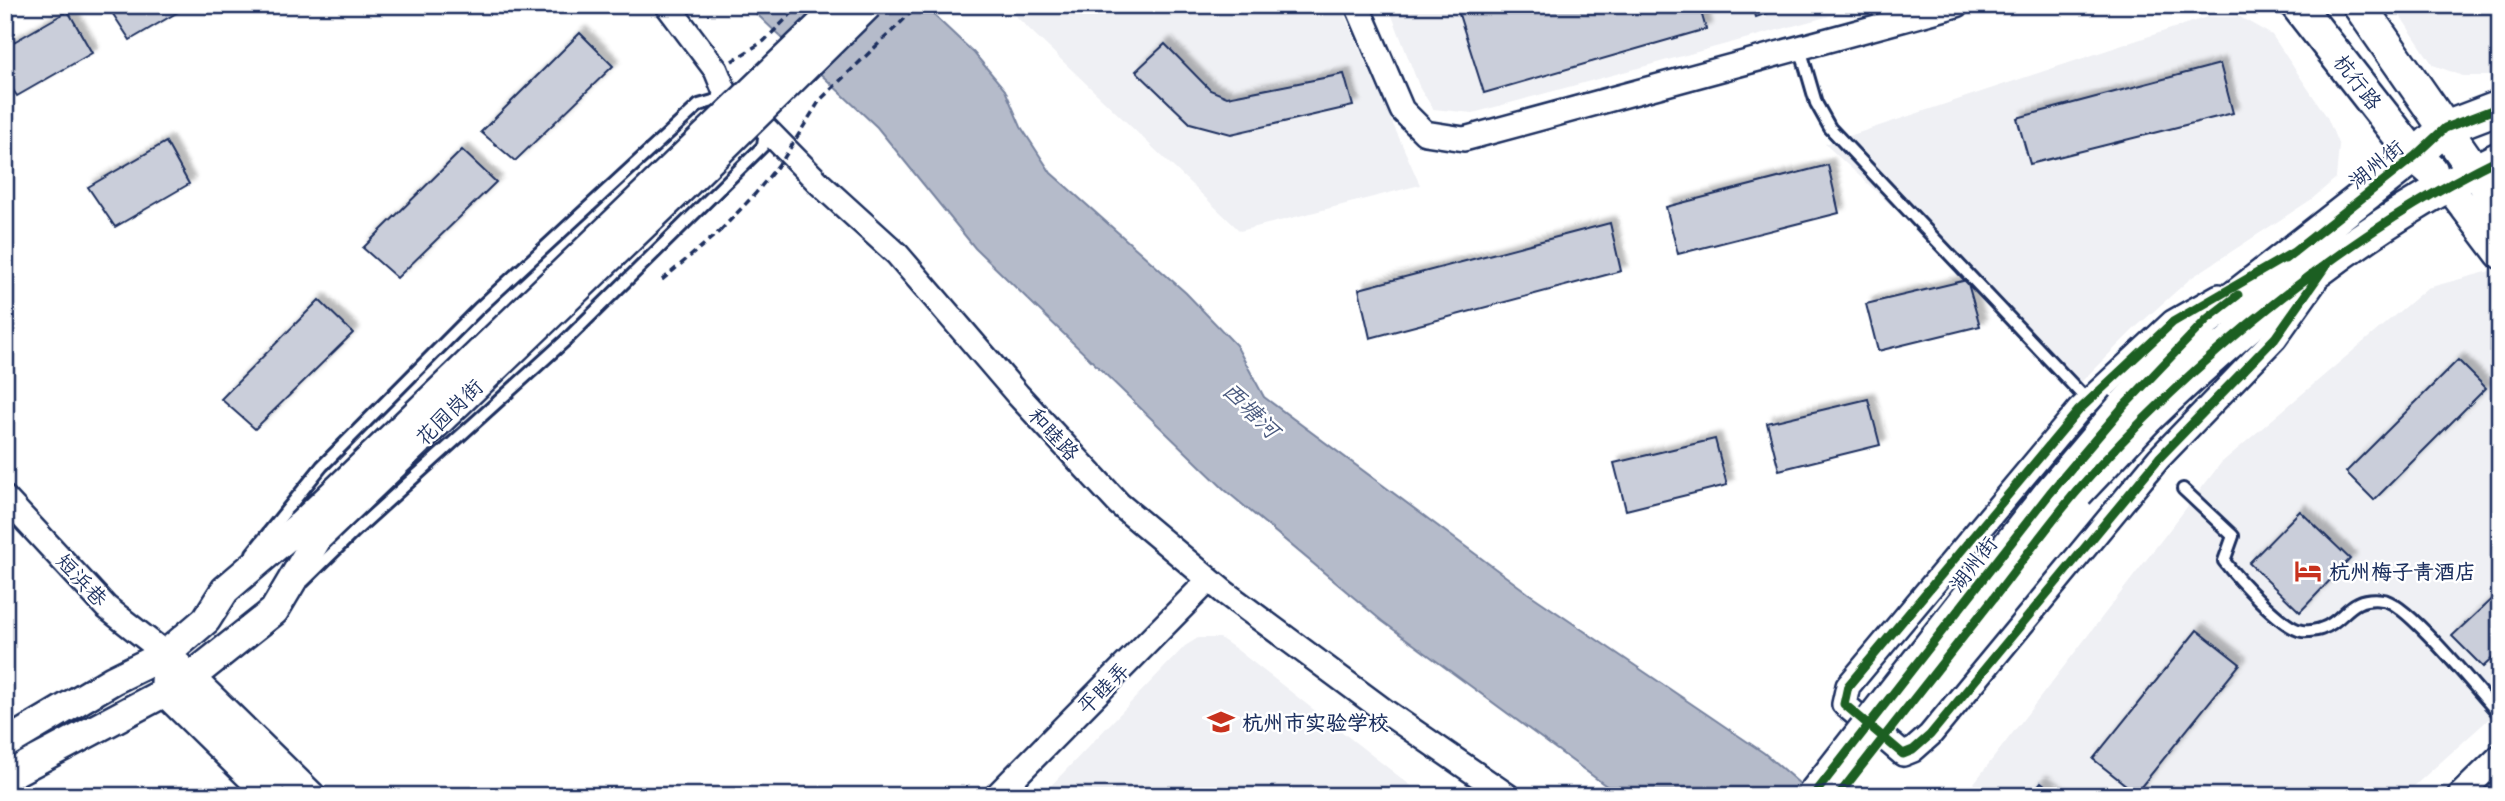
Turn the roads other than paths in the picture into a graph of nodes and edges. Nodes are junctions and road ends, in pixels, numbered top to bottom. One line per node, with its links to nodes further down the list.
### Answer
1 (667, 5): 9 (street, 和睦路)
2 (841, 5): 23 (street, 花园岗街, bridge)
3 (868, 5): 23 (street, 花园岗街, bridge)
4 (1357, 5): 8 (street)
5 (1957, 5): 8 (street)
6 (2297, 5): 13 (main road, 杭行路)
7 (2359, 5): 12 (main road, 杭行路)
8 (1800, 48): 19 (lane)
9 (727, 97): 11 (street, 和睦路); 25 (lane)
10 (2500, 107): 12 (main road, 湖州街)
11 (765, 128): 24 (street, 和睦路); 26 (lane)
12 (2445, 128): 13 (main road, 湖州街); 14 (main road, 杭行路)
13 (2415, 156): 14 (main road, 杭行路); 16 (main road, 湖州街)
14 (2474, 170): 15 (street, 杭行路); 17 (street, 杭行路); 18 (main road, 湖州街)
15 (2500, 213)
16 (2294, 252): 19 (street); 20 (main road, 湖州街)
17 (2500, 254)
18 (2328, 264): 19 (street); 20 (main road, 湖州街)
19 (2088, 401)
20 (2135, 413): 38 (main road, 湖州街, bridge); 39 (main road, 湖州街, bridge)
21 (2183, 489): 30 (lane)
22 (5, 498): 27 (street, 短浜巷)
23 (310, 531): 25 (street, 花园岗街); 26 (street, 花园岗街)
24 (1209, 580): 36 (street, 平睦弄); 37 (street, 和睦路)
25 (225, 590): 27 (street, 花园岗街)
26 (274, 611): 28 (street, 花园岗街)
27 (166, 654): 28 (street, 短浜巷); 29 (street); 31 (street, 花园岗街)
28 (190, 678): 29 (street, 花园岗街); 35 (street, 短浜巷)
29 (165, 692): 33 (street, 花园岗街); 34 (street)
30 (2500, 715)
31 (5, 744)
32 (2500, 756): 40 (street)
33 (5, 776)
34 (271, 796)
35 (311, 796)
36 (996, 796)
37 (1508, 796)
38 (1813, 796)
39 (1838, 796)
40 (2459, 796)

